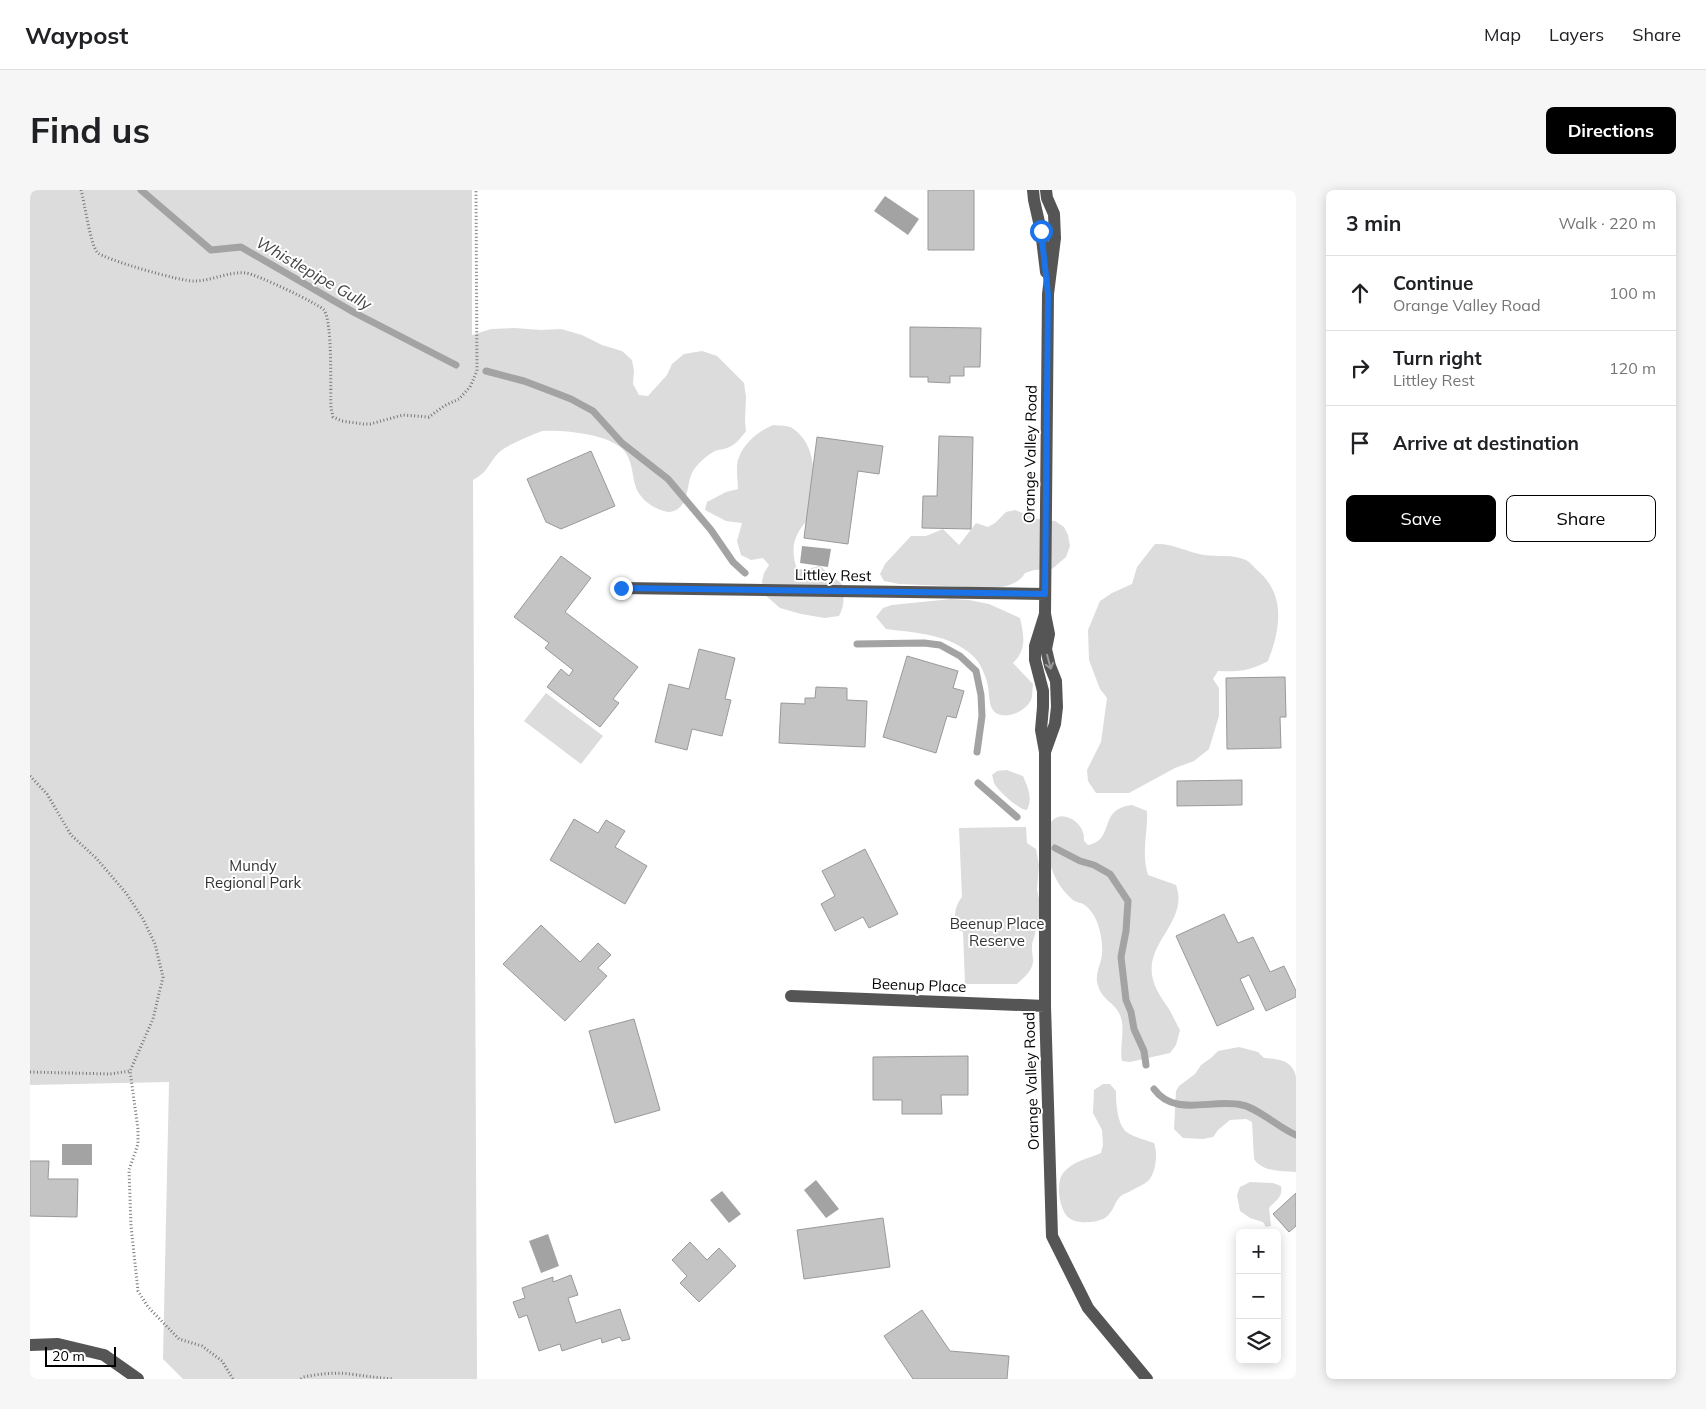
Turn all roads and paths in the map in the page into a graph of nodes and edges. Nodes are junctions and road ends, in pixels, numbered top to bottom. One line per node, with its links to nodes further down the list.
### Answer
1 (81, 190): 2 (path)
2 (476, 190)
3 (1033, 190): 5 (street, Orange Valley Road)
4 (1046, 190): 5 (street, Orange Valley Road)
5 (1048, 294): 7 (street, Orange Valley Road)
6 (621, 588): 7 (street, Littley Rest)
7 (1045, 594): 10 (street, Orange Valley Road)
8 (30, 776): 11 (path)
9 (792, 996): 10 (street, Beenup Place)
10 (1045, 1006): 18 (street, Orange Valley Road)
11 (130, 1071): 12 (path); 15 (path)
12 (30, 1072)
13 (30, 1345): 14 (street)
14 (138, 1379)
15 (233, 1379)
16 (301, 1379): 17 (path)
17 (394, 1379)
18 (1147, 1379)

